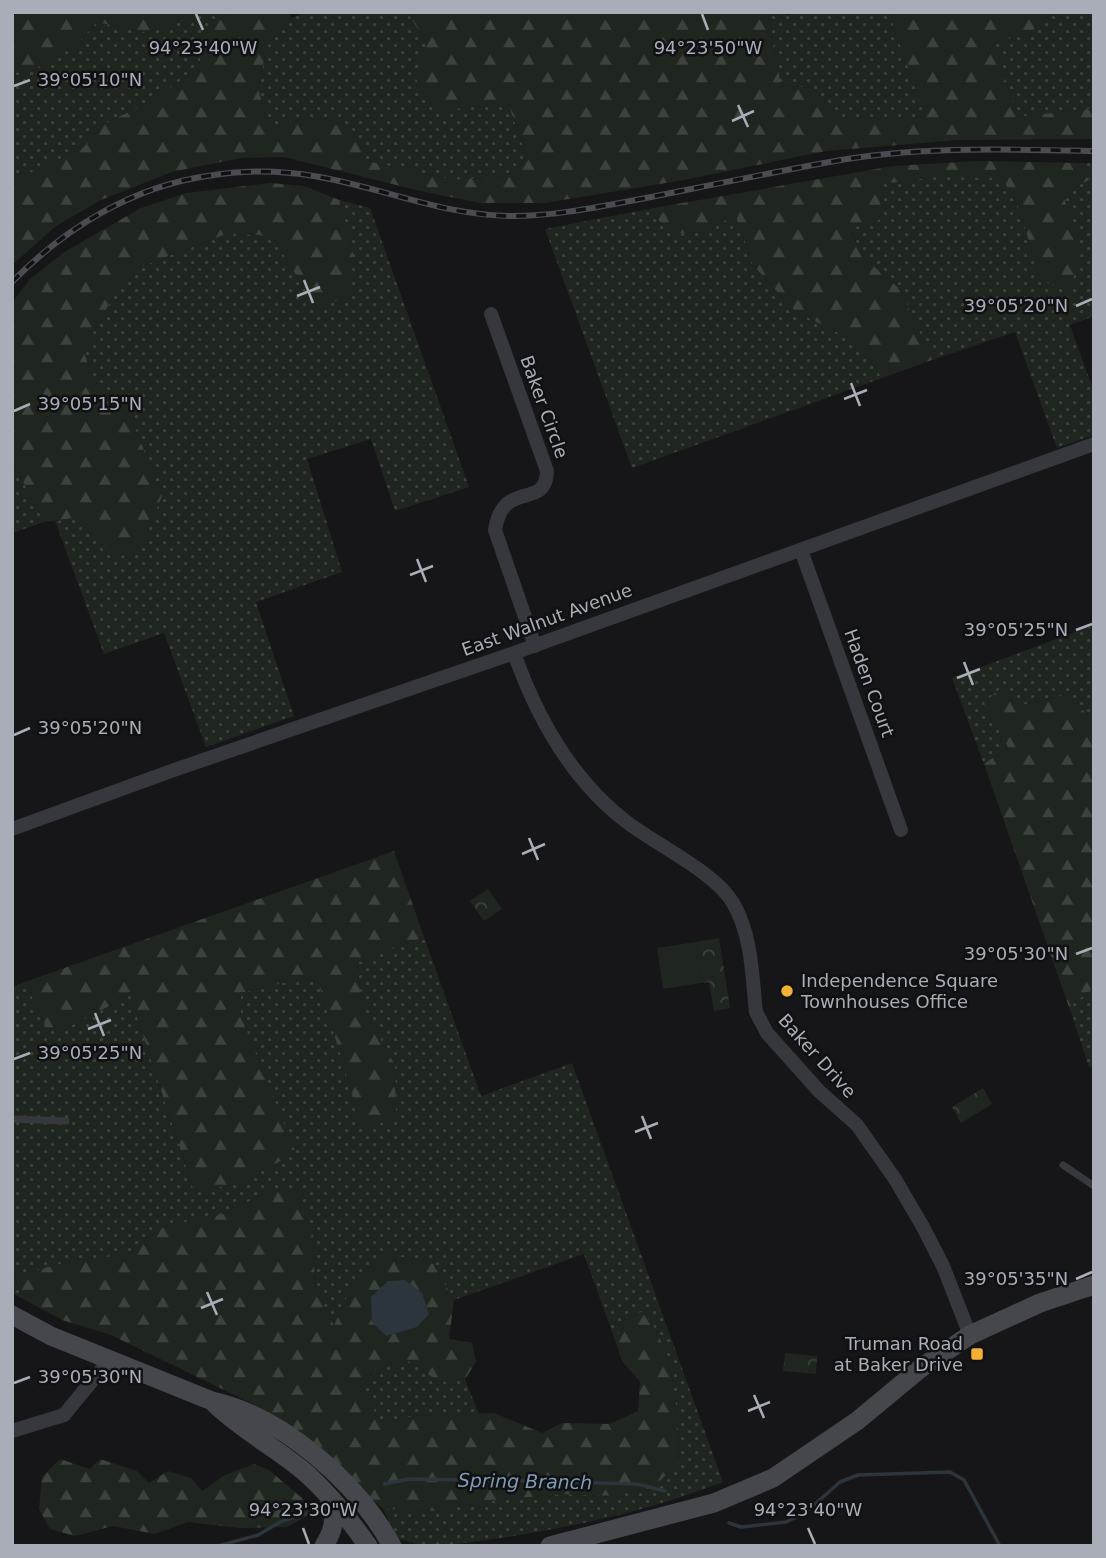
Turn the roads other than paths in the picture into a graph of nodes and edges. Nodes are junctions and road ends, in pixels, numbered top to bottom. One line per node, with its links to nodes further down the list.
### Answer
1 (491, 314): 4 (street, Baker Circle)
2 (1094, 444): 3 (street, East Walnut Avenue)
3 (801, 550): 4 (street, East Walnut Avenue); 7 (street, Haden Court)
4 (535, 646): 5 (street, East Walnut Avenue)
5 (514, 653): 6 (street, East Walnut Avenue); 14 (street, Baker Drive)
6 (12, 829)
7 (901, 830)
8 (12, 1119): 9 (lane)
9 (66, 1121)
10 (1063, 1165): 11 (lane)
11 (1094, 1186)
12 (1094, 1285): 14 (main road)
13 (12, 1315): 15 (main road)
14 (970, 1335): 19 (main road)
15 (110, 1360): 16 (main road); 17 (street)
16 (212, 1401): 18 (main road); 22 (main road)
17 (12, 1431)
18 (329, 1496): 20 (main road); 21 (main road)
19 (599, 1540): 23 (main road)
20 (324, 1546)
21 (368, 1546)
22 (392, 1546)
23 (550, 1546)

